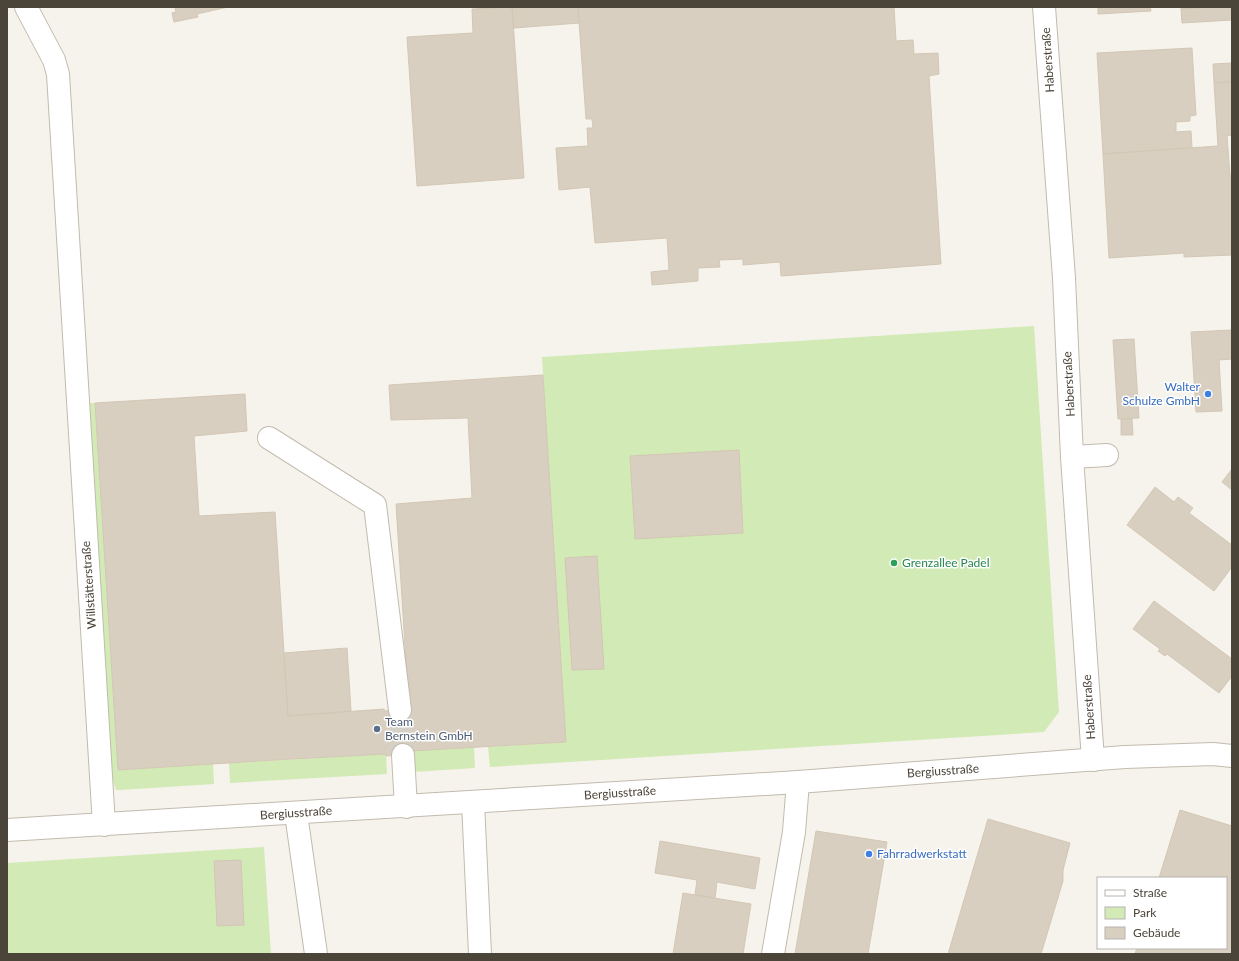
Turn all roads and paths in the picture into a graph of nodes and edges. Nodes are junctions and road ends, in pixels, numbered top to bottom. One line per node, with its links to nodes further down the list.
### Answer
1 (26, 7): 14 (street, Willstätterstraße)
2 (1044, 7): 5 (street, Haberstraße)
3 (269, 438): 6 (street)
4 (1107, 455): 5 (street)
5 (1072, 457): 9 (street, Haberstraße)
6 (400, 710)
7 (403, 755): 12 (street)
8 (1232, 756): 9 (street, Bergiusstraße)
9 (1093, 760): 10 (street, Bergiusstraße)
10 (798, 782): 11 (street, Bergiusstraße); 18 (street)
11 (473, 802): 12 (street, Bergiusstraße); 17 (street)
12 (406, 806): 13 (street, Bergiusstraße)
13 (296, 814): 14 (street, Bergiusstraße); 16 (street)
14 (104, 825): 15 (street, Bergiusstraße)
15 (7, 830)
16 (316, 954)
17 (480, 954)
18 (773, 954)

